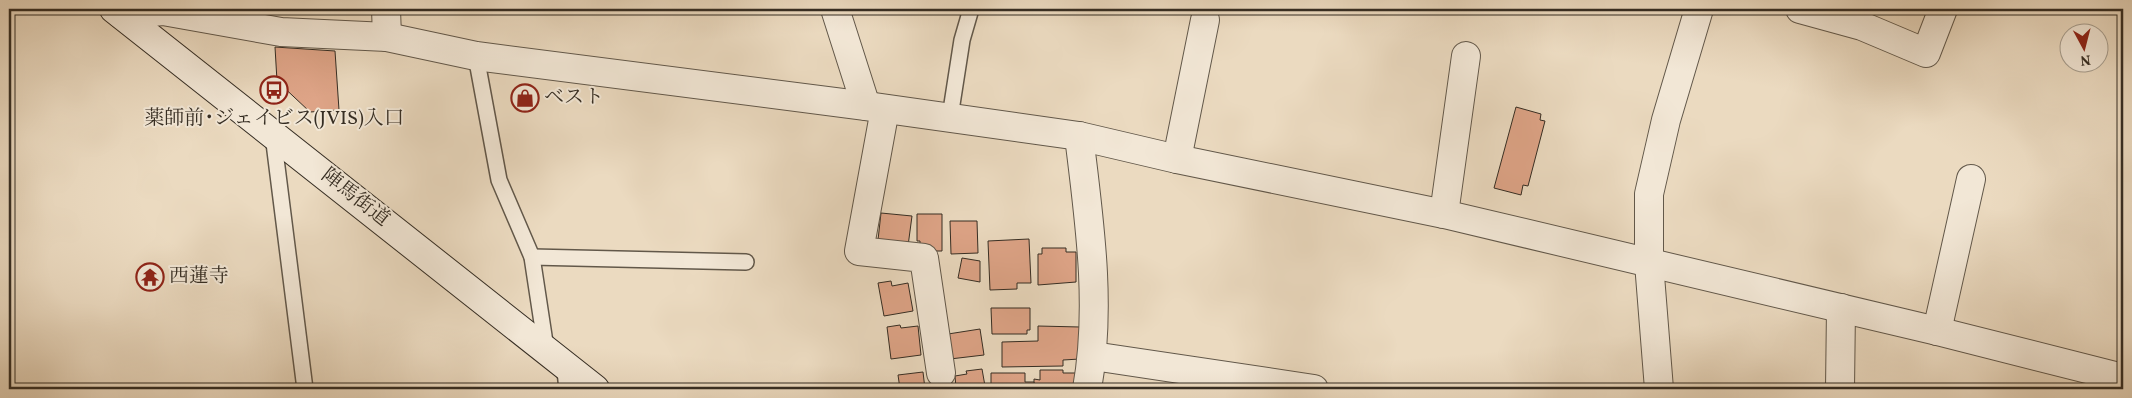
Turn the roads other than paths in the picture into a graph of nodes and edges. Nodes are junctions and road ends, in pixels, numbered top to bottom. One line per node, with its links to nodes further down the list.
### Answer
1 (386, 9): 9 (street)
2 (835, 9): 12 (street)
3 (971, 9): 13 (lane)
4 (1699, 9): 21 (street)
5 (1800, 9): 6 (street)
6 (1943, 9)
7 (118, 12): 9 (street); 14 (street, 陣馬街道)
8 (1206, 20): 16 (street)
9 (387, 37): 10 (street)
10 (476, 56): 12 (street); 19 (lane)
11 (1466, 56): 18 (street)
12 (875, 107): 13 (street); 26 (street)
13 (950, 117): 15 (street)
14 (272, 132): 25 (street, 陣馬街道); 28 (lane)
15 (1079, 136): 16 (street); 24 (street)
16 (1177, 159): 18 (street)
17 (1971, 179): 23 (street)
18 (1444, 214): 21 (street)
19 (532, 257): 20 (lane); 25 (lane)
20 (746, 262)
21 (1649, 263): 22 (street); 32 (street)
22 (1841, 308): 23 (street); 33 (street)
23 (1937, 331): 27 (street)
24 (1093, 356): 30 (street); 31 (street)
25 (559, 367): 29 (street, 陣馬街道)
26 (941, 373)
27 (2123, 378)
28 (305, 389)
29 (595, 389)
30 (1087, 389)
31 (1314, 389)
32 (1659, 389)
33 (1842, 389)

